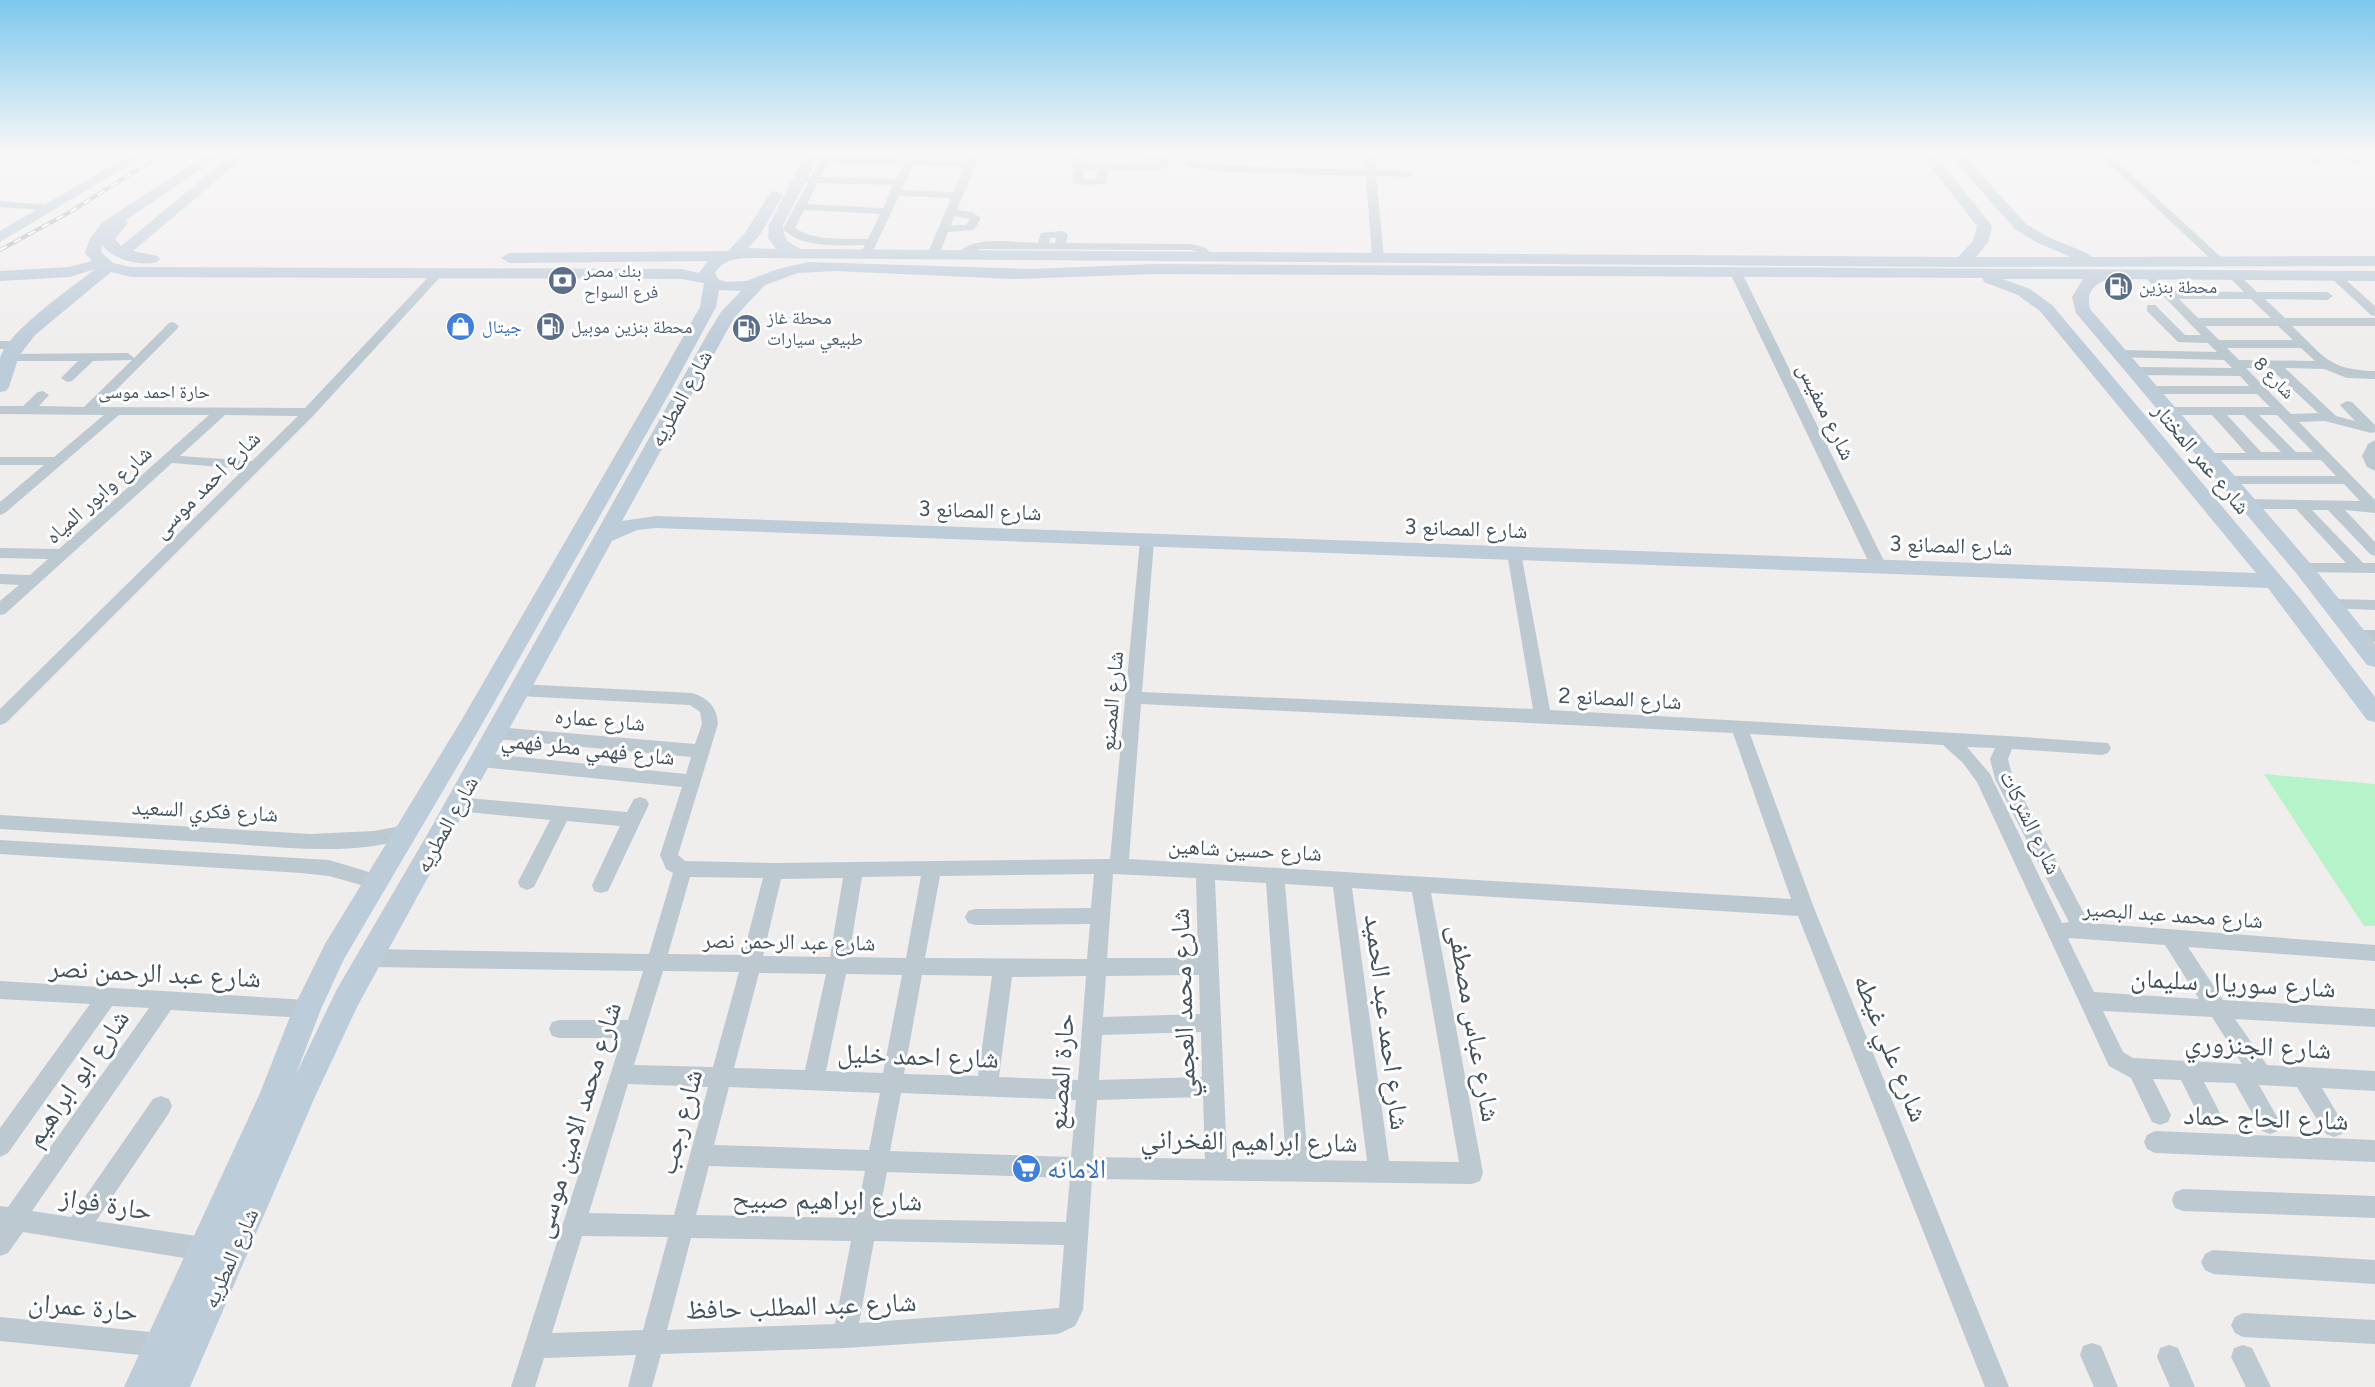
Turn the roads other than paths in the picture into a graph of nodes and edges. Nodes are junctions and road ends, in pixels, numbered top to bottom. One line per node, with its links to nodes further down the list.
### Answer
1 (35, 218): 19 (main road)
2 (109, 218): 41 (main road)
3 (124, 218): 16 (main road)
4 (125, 218): 16 (main road)
5 (164, 218): 24 (main road)
6 (766, 218): 22 (main road)
7 (781, 218): 21 (main road)
8 (794, 218): 23 (street)
9 (884, 218): 23 (street)
10 (948, 218): 17 (street)
11 (975, 218): 17 (street)
12 (1374, 218): 33 (street)
13 (1980, 218): 18 (main road)
14 (2011, 218): 20 (main road)
15 (2173, 218): 38 (street)
16 (112, 226): 24 (main road); 41 (main road)
17 (944, 229): 27 (street)
18 (1997, 236): 20 (main road); 42 (main road)
19 (0, 237)
20 (2037, 237): 43 (main road)
21 (776, 238): 22 (main road); 25 (main road)
22 (748, 240): 26 (main road)
23 (870, 248): 25 (main road); 27 (main road)
24 (121, 254): 34 (main road)
25 (801, 254): 26 (main road)
26 (732, 255): 32 (main road); 58 (main road)
27 (933, 255): 28 (main road)
28 (962, 255): 29 (main road); 31 (street)
29 (1018, 255): 30 (main road); 52 (main road)
30 (1080, 256): 31 (main road); 45 (main road)
31 (1207, 256): 33 (main road)
32 (693, 257): 35 (main road); 51 (main road)
33 (1378, 257): 36 (main road)
34 (292, 258): 35 (main road); 46 (main road)
35 (340, 258): 47 (main road)
36 (1705, 260): 37 (main road); 49 (main road)
37 (1770, 260): 42 (main road); 50 (main road)
38 (2219, 261): 39 (main road); 43 (main road)
39 (2350, 261): 40 (main road); 57 (main road)
40 (2375, 261)
41 (100, 266): 44 (main road); 56 (main road); 60 (main road)
42 (1962, 268): 43 (main road); 50 (main road); 64 (main road, شارع عمر المختار)
43 (2102, 268): 53 (main road); 67 (main road)
44 (131, 272): 46 (main road); 60 (main road)
45 (1095, 272): 49 (main road); 52 (main road)
46 (281, 273): 47 (main road)
47 (327, 273): 48 (main road)
48 (438, 273): 51 (main road); 98 (street, شارع احمد موسى)
49 (1736, 273): 50 (main road); 127 (street, شارع ممفيس)
50 (1790, 273)
51 (681, 274): 58 (main road)
52 (1034, 274): 59 (main road)
53 (2148, 274): 54 (main road); 61 (street, شارع 8)
54 (2234, 274): 55 (main road); 62 (street)
55 (2334, 275): 57 (main road); 68 (street)
56 (0, 276)
57 (2375, 276)
58 (711, 280): 59 (main road); 66 (main road, شارع المطريه)
59 (759, 283): 66 (main road, شارع المطريه)
60 (80, 290): 75 (main road)
61 (2169, 295): 62 (street); 69 (street, شارع 8)
62 (2255, 295): 63 (street); 70 (street)
63 (2327, 296)
64 (2046, 308): 67 (main road); 133 (main road, شارع عمر المختار)
65 (2151, 308): 73 (street)
66 (719, 309): 114 (main road, شارع المطريه); 155 (main road, شارع المطريه)
67 (2082, 310): 76 (main road, شارع عمر المختار)
68 (2375, 312)
69 (2195, 322): 70 (street); 73 (street, شارع 8)
70 (2282, 322): 71 (street); 74 (street)
71 (2375, 322)
72 (173, 326): 92 (street)
73 (2214, 342): 74 (street); 79 (street, شارع 8)
74 (2304, 344): 81 (street)
75 (9, 349): 77 (street); 85 (main road)
76 (2119, 354): 79 (street); 82 (main road, شارع عمر المختار)
77 (90, 357): 78 (street); 84 (street)
78 (128, 357)
79 (2235, 364): 80 (street); 82 (street); 87 (street, شارع 8)
80 (2274, 365): 81 (street); 100 (street)
81 (2326, 365): 83 (street)
82 (2135, 371): 86 (main road, شارع عمر المختار)
83 (2375, 375)
84 (67, 378)
85 (0, 382)
86 (2151, 390): 87 (street); 95 (main road, شارع عمر المختار)
87 (2260, 390): 99 (street, شارع 8)
88 (43, 395): 91 (street)
89 (2347, 405): 101 (street)
90 (0, 410): 91 (street, حارة احمد موسى)
91 (27, 410): 92 (street, حارة احمد موسى)
92 (88, 410): 93 (street, حارة احمد موسى)
93 (117, 410): 94 (street, حارة احمد موسى); 109 (street)
94 (223, 410): 98 (street, حارة احمد موسى); 107 (street, شارع وابور المياه)
95 (2169, 411): 96 (street); 105 (main road, شارع عمر المختار)
96 (2216, 411): 97 (street); 106 (street)
97 (2248, 411): 99 (street); 103 (street)
98 (309, 412): 110 (street, شارع احمد موسى)
99 (2284, 414): 100 (street); 104 (street, شارع 8)
100 (2331, 418): 101 (street)
101 (2373, 431)
102 (2375, 444): 111 (street)
103 (2292, 456): 104 (street); 106 (street)
104 (2325, 456): 113 (street, شارع 8)
105 (2208, 457): 106 (street); 112 (main road, شارع عمر المختار)
106 (2258, 457)
107 (169, 459): 110 (street); 126 (street, شارع وابور المياه)
108 (0, 460): 109 (street)
109 (57, 461): 119 (street)
110 (254, 465): 143 (street, شارع احمد موسى)
111 (2375, 467)
112 (2228, 480): 113 (street); 115 (main road, شارع عمر المختار)
113 (2348, 480): 118 (street, شارع 8)
114 (625, 497): 120 (main road); 121 (main road, شارع المطريه)
115 (2248, 504): 116 (street); 128 (main road, شارع عمر المختار)
116 (2300, 505): 117 (street); 129 (street)
117 (2332, 505): 118 (street); 123 (street)
118 (2374, 507)
119 (0, 510)
120 (656, 522): 121 (main road, شارع المصانع 3); 122 (main road, شارع المصانع 3)
121 (603, 537): 139 (main road, شارع المطريه)
122 (1147, 541): 125 (main road, شارع المصانع 3); 140 (street, شارع المصنع)
123 (2375, 551)
124 (0, 553): 126 (street)
125 (1514, 553): 127 (main road, شارع المصانع 3); 142 (street)
126 (63, 554): 132 (street, شارع وابور المياه)
127 (1879, 567): 133 (main road, شارع المصانع 3)
128 (2303, 568): 129 (street); 134 (main road, شارع عمر المختار)
129 (2359, 568): 130 (street)
130 (2375, 568)
131 (0, 579): 132 (street)
132 (34, 580): 136 (street, شارع وابور المياه)
133 (2273, 580): 141 (main road, شارع عمر المختار)
134 (2332, 604): 135 (street); 137 (main road, شارع عمر المختار)
135 (2375, 605)
136 (0, 610)
137 (2366, 636): 138 (main road, شارع عمر المختار)
138 (2375, 659)
139 (519, 690): 145 (main road, شارع المطريه); 149 (street)
140 (1134, 698): 142 (street, شارع المصانع 2); 158 (street, شارع المصنع)
141 (2375, 714)
142 (1543, 716): 144 (street, شارع المصانع 2)
143 (0, 719)
144 (1739, 727): 146 (street, شارع المصانع 2); 171 (street, شارع علي غيطه)
145 (496, 733): 149 (street, شارع عماره); 150 (main road, شارع المطريه)
146 (1947, 739): 147 (street, شارع المصانع 2); 175 (street, شارع الشركات)
147 (2007, 742): 148 (street, شارع المصانع 2); 174 (street, شارع الشركات)
148 (2102, 748)
149 (701, 751): 151 (street)
150 (481, 760): 151 (street, شارع فهمي مطر فهمي); 152 (main road, شارع المطريه)
151 (692, 781): 159 (street)
152 (457, 804): 153 (street); 156 (main road, شارع المطريه)
153 (562, 814): 167 (street); 169 (street)
154 (0, 822): 155 (street, شارع فكري السعيد)
155 (406, 832): 166 (main road, شارع المطريه)
156 (437, 840): 170 (main road); 179 (main road, شارع المطريه)
157 (0, 847): 166 (street)
158 (1112, 865): 160 (street, شارع حسين شاهين); 163 (street, شارع حسين شاهين); 172 (street, حارة المصنع)
159 (683, 868): 162 (street, شارع حسين شاهين); 180 (street, شارع محمد الامين موسى)
160 (932, 869): 161 (street, شارع حسين شاهين); 183 (street)
161 (854, 870): 162 (street, شارع حسين شاهين); 182 (street)
162 (774, 871): 181 (street, شارع رجب)
163 (1205, 871): 164 (street, شارع حسين شاهين); 184 (street, شارع محمد العجمي)
164 (1275, 875): 165 (street, شارع حسين شاهين); 222 (street)
165 (1341, 879): 168 (street, شارع حسين شاهين); 223 (street, شارع احمد عبد الحميد)
166 (375, 881): 170 (main road, شارع المطريه)
167 (527, 882)
168 (1420, 883): 171 (street, شارع حسين شاهين); 224 (street, شارع عباس مصطفى)
169 (601, 885)
170 (359, 907): 177 (main road, شارع المطريه)
171 (1804, 908): 252 (street, شارع علي غيطه)
172 (1101, 916): 173 (street); 186 (street, حارة المصنع)
173 (975, 917)
174 (2083, 931): 175 (street, شارع محمد عبد البصير); 176 (street, شارع محمد عبد البصير)
175 (2058, 935): 190 (street, شارع محمد عبد البصير)
176 (2170, 937): 178 (street, شارع محمد عبد البصير); 192 (street)
177 (334, 952): 179 (main road); 191 (main road, شارع المطريه)
178 (2375, 953)
179 (371, 955): 180 (street, شارع عبد الرحمن نصر); 249 (main road, شارع المطريه)
180 (656, 962): 181 (street, شارع عبد الرحمن نصر); 197 (street, شارع محمد الامين موسى)
181 (751, 964): 182 (street, شارع عبد الرحمن نصر); 203 (street, شارع رجب)
182 (838, 965): 183 (street, شارع عبد الرحمن نصر); 205 (street)
183 (914, 966): 185 (street, شارع عبد الرحمن نصر); 206 (street)
184 (1209, 966): 186 (street, شارع عبد الرحمن نصر); 194 (street, شارع محمد العجمي)
185 (1003, 968): 186 (street, شارع عبد الرحمن نصر); 207 (street)
186 (1097, 968): 195 (street, حارة المصنع)
187 (0, 990): 188 (street, شارع عبد الرحمن نصر)
188 (107, 997): 189 (street, شارع عبد الرحمن نصر); 216 (street)
189 (166, 1000): 191 (street, شارع عبد الرحمن نصر); 227 (street, شارع ابو ابراهيم)
190 (2088, 1001): 192 (street, شارع سوريال سليمان); 198 (street, شارع محمد عبد البصير)
191 (307, 1009): 234 (main road, شارع المطريه)
192 (2219, 1009): 193 (street, شارع سوريال سليمان); 201 (street)
193 (2375, 1017)
194 (1211, 1023): 195 (street); 208 (street, شارع محمد العجمي)
195 (1093, 1026): 209 (street, حارة المصنع)
196 (558, 1029): 197 (street)
197 (634, 1029): 200 (street, شارع محمد الامين موسى)
198 (2137, 1068): 199 (street, شارع الجنزوري); 211 (street)
199 (2187, 1071): 201 (street, شارع الجنزوري); 212 (street)
200 (621, 1074): 203 (street, شارع احمد خليل); 228 (street, شارع محمد الامين موسى)
201 (2251, 1074): 202 (street, شارع الجنزوري); 213 (street)
202 (2303, 1077): 204 (street, شارع الجنزوري); 214 (street)
203 (722, 1078): 205 (street, شارع احمد خليل); 218 (street, شارع رجب)
204 (2375, 1081)
205 (813, 1082): 206 (street, شارع احمد خليل)
206 (893, 1085): 207 (street, شارع احمد خليل); 219 (street)
207 (987, 1087): 209 (street, شارع احمد خليل)
208 (1213, 1087): 209 (street, شارع احمد خليل); 221 (street, شارع محمد العجمي)
209 (1088, 1090): 220 (street, حارة المصنع)
210 (161, 1106): 230 (street)
211 (2160, 1115)
212 (2212, 1119)
213 (2270, 1124)
214 (2334, 1127)
215 (2156, 1142): 217 (street, شارع الحاج حماد)
216 (0, 1146)
217 (2375, 1151)
218 (701, 1155): 219 (street, شارع ابراهيم الفخراني); 229 (street, شارع رجب)
219 (878, 1161): 220 (street, شارع ابراهيم الفخراني); 231 (street)
220 (1082, 1168): 221 (street, شارع ابراهيم الفخراني); 232 (street, حارة المصنع)
221 (1216, 1170): 222 (street, شارع ابراهيم الفخراني)
222 (1298, 1170): 223 (street, شارع ابراهيم الفخراني)
223 (1379, 1171): 224 (street, شارع ابراهيم الفخراني)
224 (1472, 1173)
225 (2183, 1200): 226 (street)
226 (2375, 1207)
227 (10, 1218): 230 (street, حارة فواز); 233 (street, شارع ابو ابراهيم)
228 (574, 1224): 229 (street, شارع ابراهيم صبيح); 244 (street, شارع محمد الامين موسى)
229 (682, 1226): 231 (street, شارع ابراهيم صبيح); 242 (street, شارع رجب)
230 (77, 1228): 234 (street, حارة فواز)
231 (864, 1230): 232 (street, شارع ابراهيم صبيح); 241 (street)
232 (1078, 1234): 237 (street, حارة المصنع)
233 (0, 1245)
234 (203, 1249): 243 (main road, شارع المطريه)
235 (2213, 1262): 236 (street)
236 (2375, 1272)
237 (1067, 1318): 241 (street, شارع عبد المطلب حافظ)
238 (2243, 1325): 240 (street)
239 (0, 1329): 243 (street, حارة عمران)
240 (2375, 1332)
241 (845, 1336): 242 (street, شارع عبد المطلب حافظ)
242 (651, 1342): 244 (street, شارع عبد المطلب حافظ); 251 (street, شارع رجب)
243 (160, 1345): 248 (main road, شارع المطريه)
244 (536, 1346): 250 (street, شارع محمد الامين موسى)
245 (2092, 1355): 253 (street)
246 (2169, 1357): 254 (street)
247 (2243, 1357): 255 (street)
248 (141, 1387)
249 (173, 1387)
250 (523, 1387)
251 (640, 1387)
252 (1997, 1387)
253 (2106, 1387)
254 (2183, 1387)
255 (2259, 1387)

